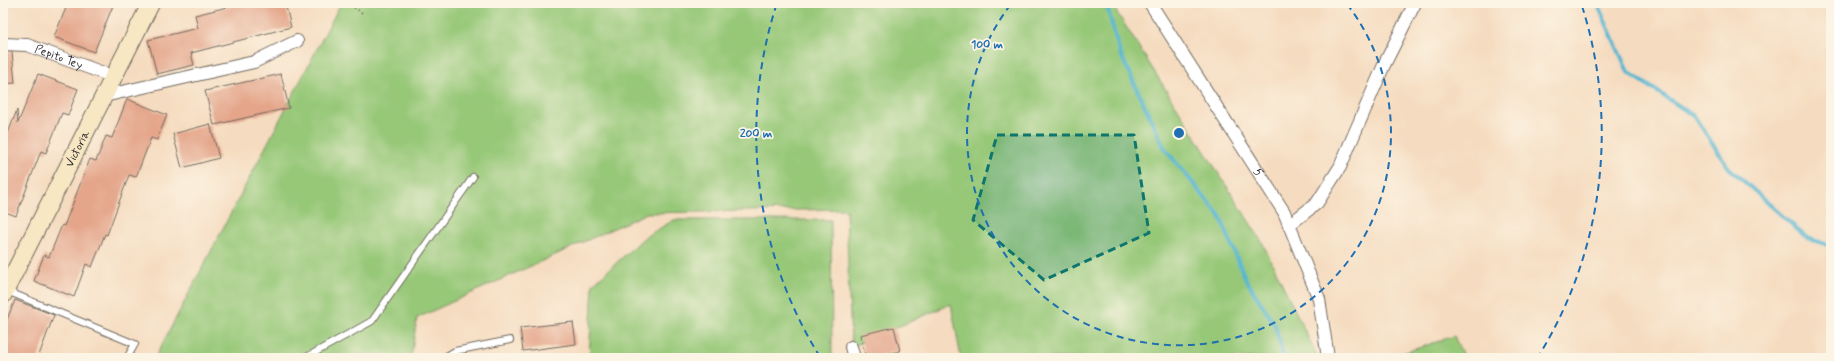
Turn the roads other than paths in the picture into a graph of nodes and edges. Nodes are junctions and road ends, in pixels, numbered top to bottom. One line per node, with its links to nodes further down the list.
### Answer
1 (152, 3): 6 (main road, Victoria)
2 (1150, 3): 9 (street, 5)
3 (1415, 3): 9 (street)
4 (297, 41): 7 (street)
5 (3, 44): 6 (street, Pepito Tey)
6 (114, 77): 7 (main road, Victoria)
7 (104, 96): 10 (main road, Victoria)
8 (473, 177): 13 (lane)
9 (1290, 225): 15 (street, 5)
10 (4, 293): 12 (lane)
11 (510, 340): 14 (lane)
12 (126, 358)
13 (305, 358)
14 (443, 358)
15 (1328, 358)

